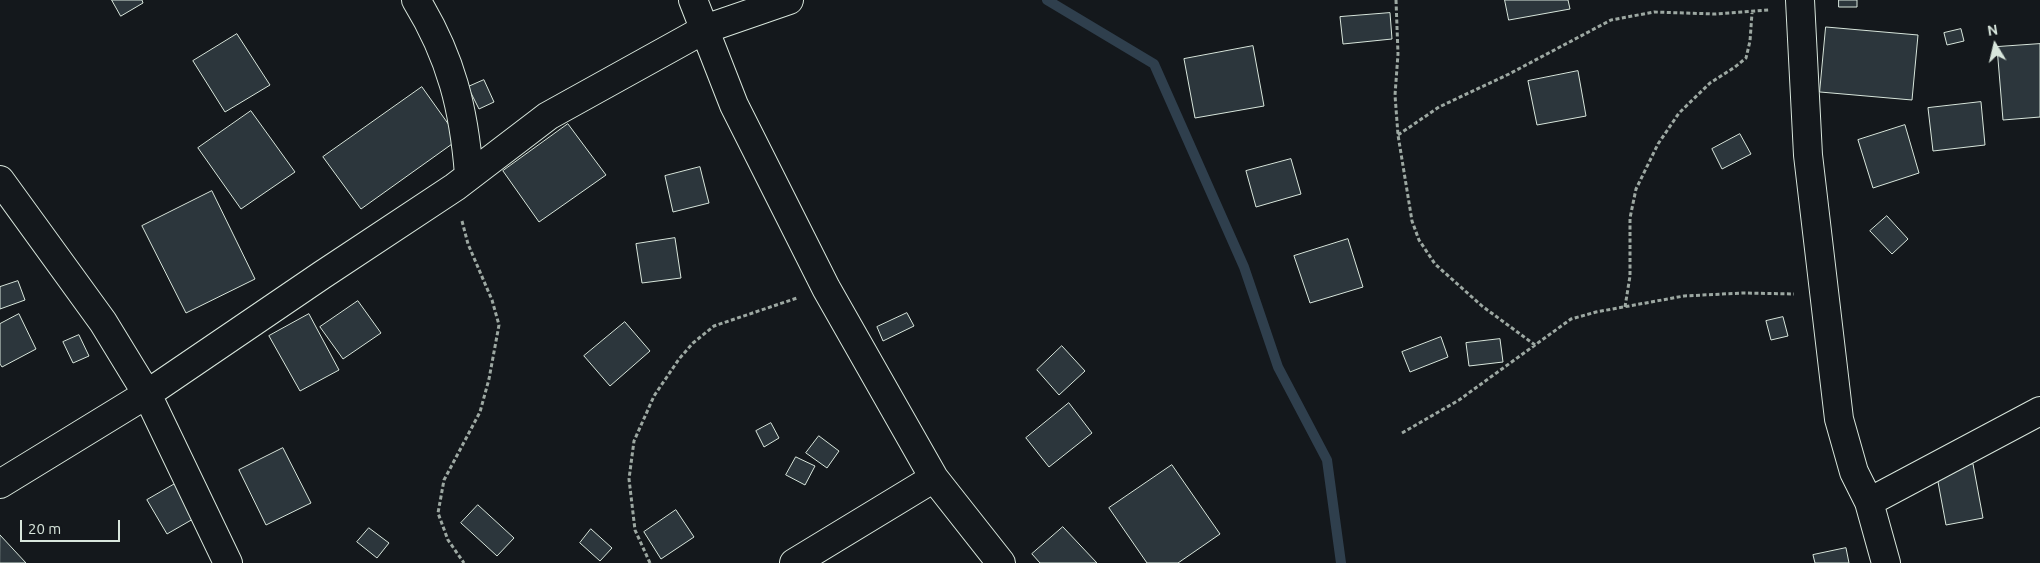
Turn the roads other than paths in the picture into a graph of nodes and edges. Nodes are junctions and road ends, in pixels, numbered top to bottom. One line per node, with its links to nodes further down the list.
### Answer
1 (416, 0): 7 (street)
2 (693, 0): 5 (street)
3 (789, 0): 5 (street)
4 (1800, 3): 12 (street)
5 (705, 29): 7 (street); 10 (street)
6 (0, 180): 8 (street)
7 (462, 181): 8 (street)
8 (147, 394): 11 (street); 13 (street)
9 (2040, 411): 12 (street)
10 (934, 478): 14 (street); 15 (street)
11 (0, 484)
12 (1869, 502): 16 (street)
13 (228, 563)
14 (794, 563)
15 (1001, 563)
16 (1886, 563)

